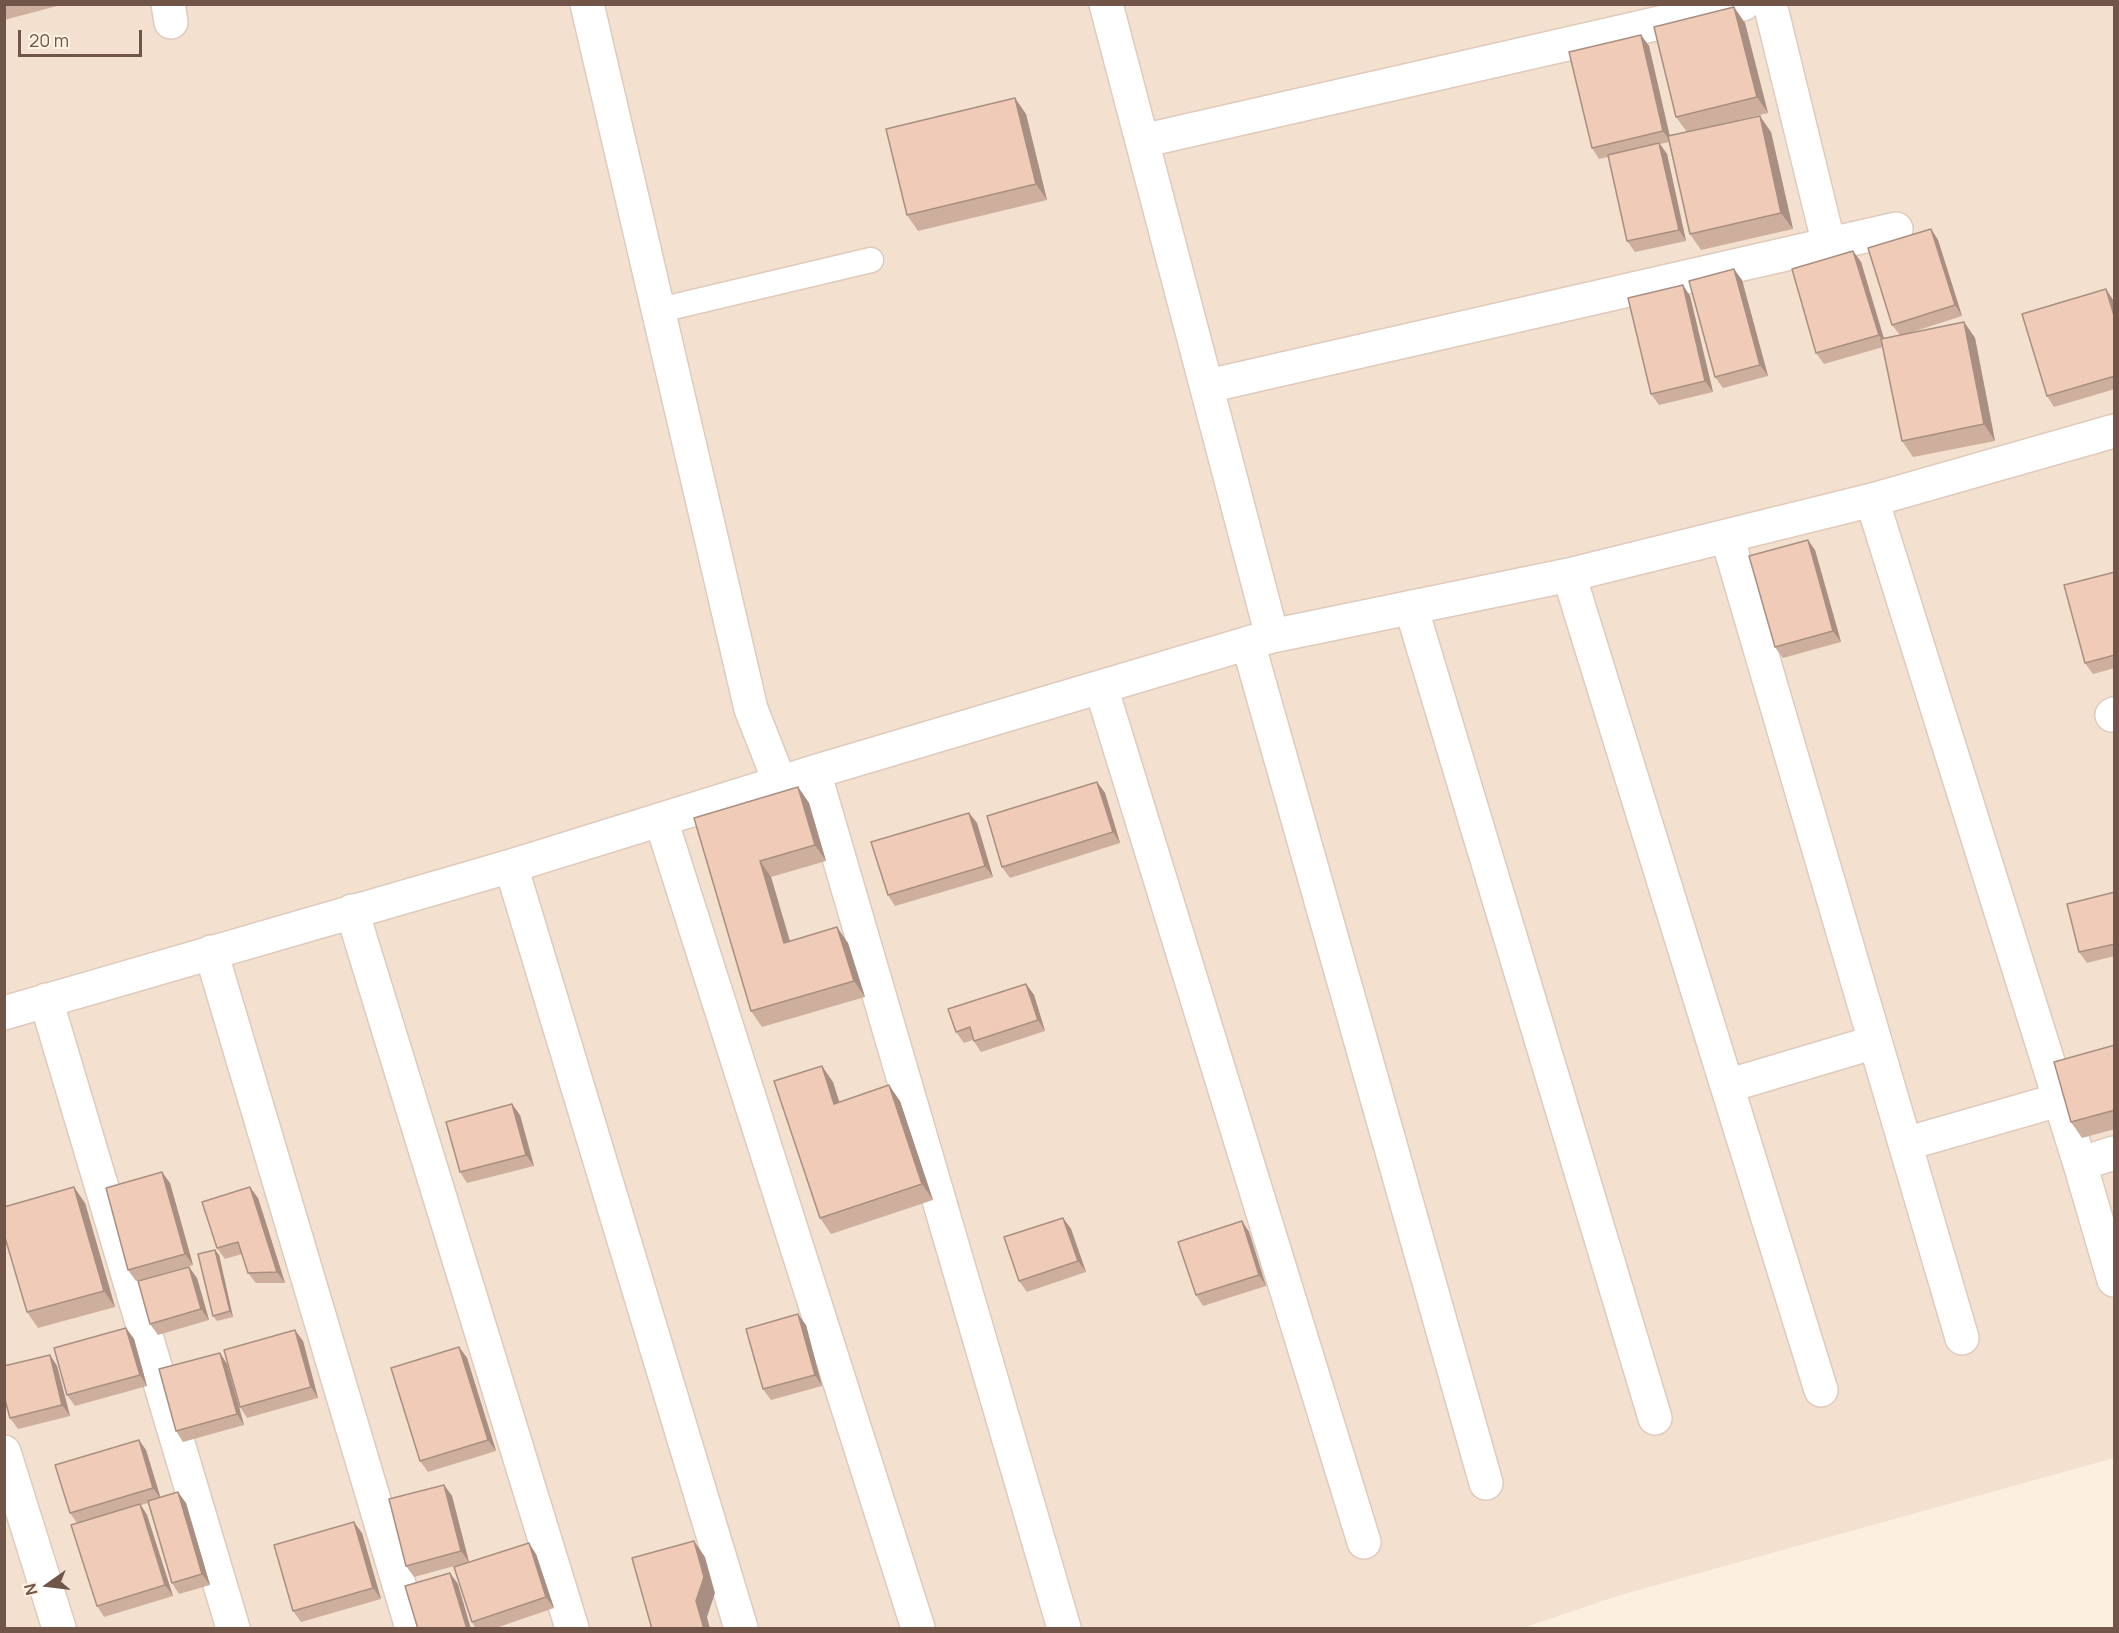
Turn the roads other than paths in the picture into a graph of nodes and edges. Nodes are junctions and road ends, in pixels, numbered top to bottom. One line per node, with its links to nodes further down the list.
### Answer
1 (587, 4): 9 (street)
2 (1106, 4): 5 (street)
3 (1743, 4): 5 (street)
4 (1770, 4): 7 (street)
5 (1142, 141): 10 (street)
6 (1896, 229): 7 (street)
7 (1829, 245): 10 (street)
8 (871, 260): 9 (lane)
9 (660, 310): 19 (street)
10 (1208, 386): 16 (street)
11 (2115, 431): 12 (street)
12 (1872, 500): 13 (street); 28 (street)
13 (1727, 536): 14 (street); 26 (street)
14 (1569, 574): 15 (street); 27 (street)
15 (1412, 607): 16 (street); 35 (street)
16 (1260, 640): 17 (street); 37 (street)
17 (1101, 687): 18 (street); 38 (street)
18 (814, 772): 19 (street); 45 (street)
19 (780, 783): 20 (street)
20 (661, 820): 21 (street); 44 (street)
21 (511, 866): 22 (street); 43 (street)
22 (352, 911): 23 (street); 42 (street)
23 (211, 952): 24 (street); 41 (street)
24 (46, 1000): 25 (street); 40 (street)
25 (4, 1013)
26 (1875, 1042): 27 (street); 29 (street)
27 (1727, 1086): 34 (street)
28 (2062, 1099): 29 (street); 31 (street)
29 (1905, 1144): 33 (street)
30 (2115, 1153): 31 (street)
31 (2080, 1164): 32 (street)
32 (2115, 1280)
33 (1962, 1338)
34 (1821, 1390)
35 (1655, 1418)
36 (4, 1452): 39 (street)
37 (1486, 1483)
38 (1364, 1542)
39 (59, 1629)
40 (233, 1629)
41 (412, 1629)
42 (572, 1629)
43 (741, 1629)
44 (918, 1629)
45 (1064, 1629)

